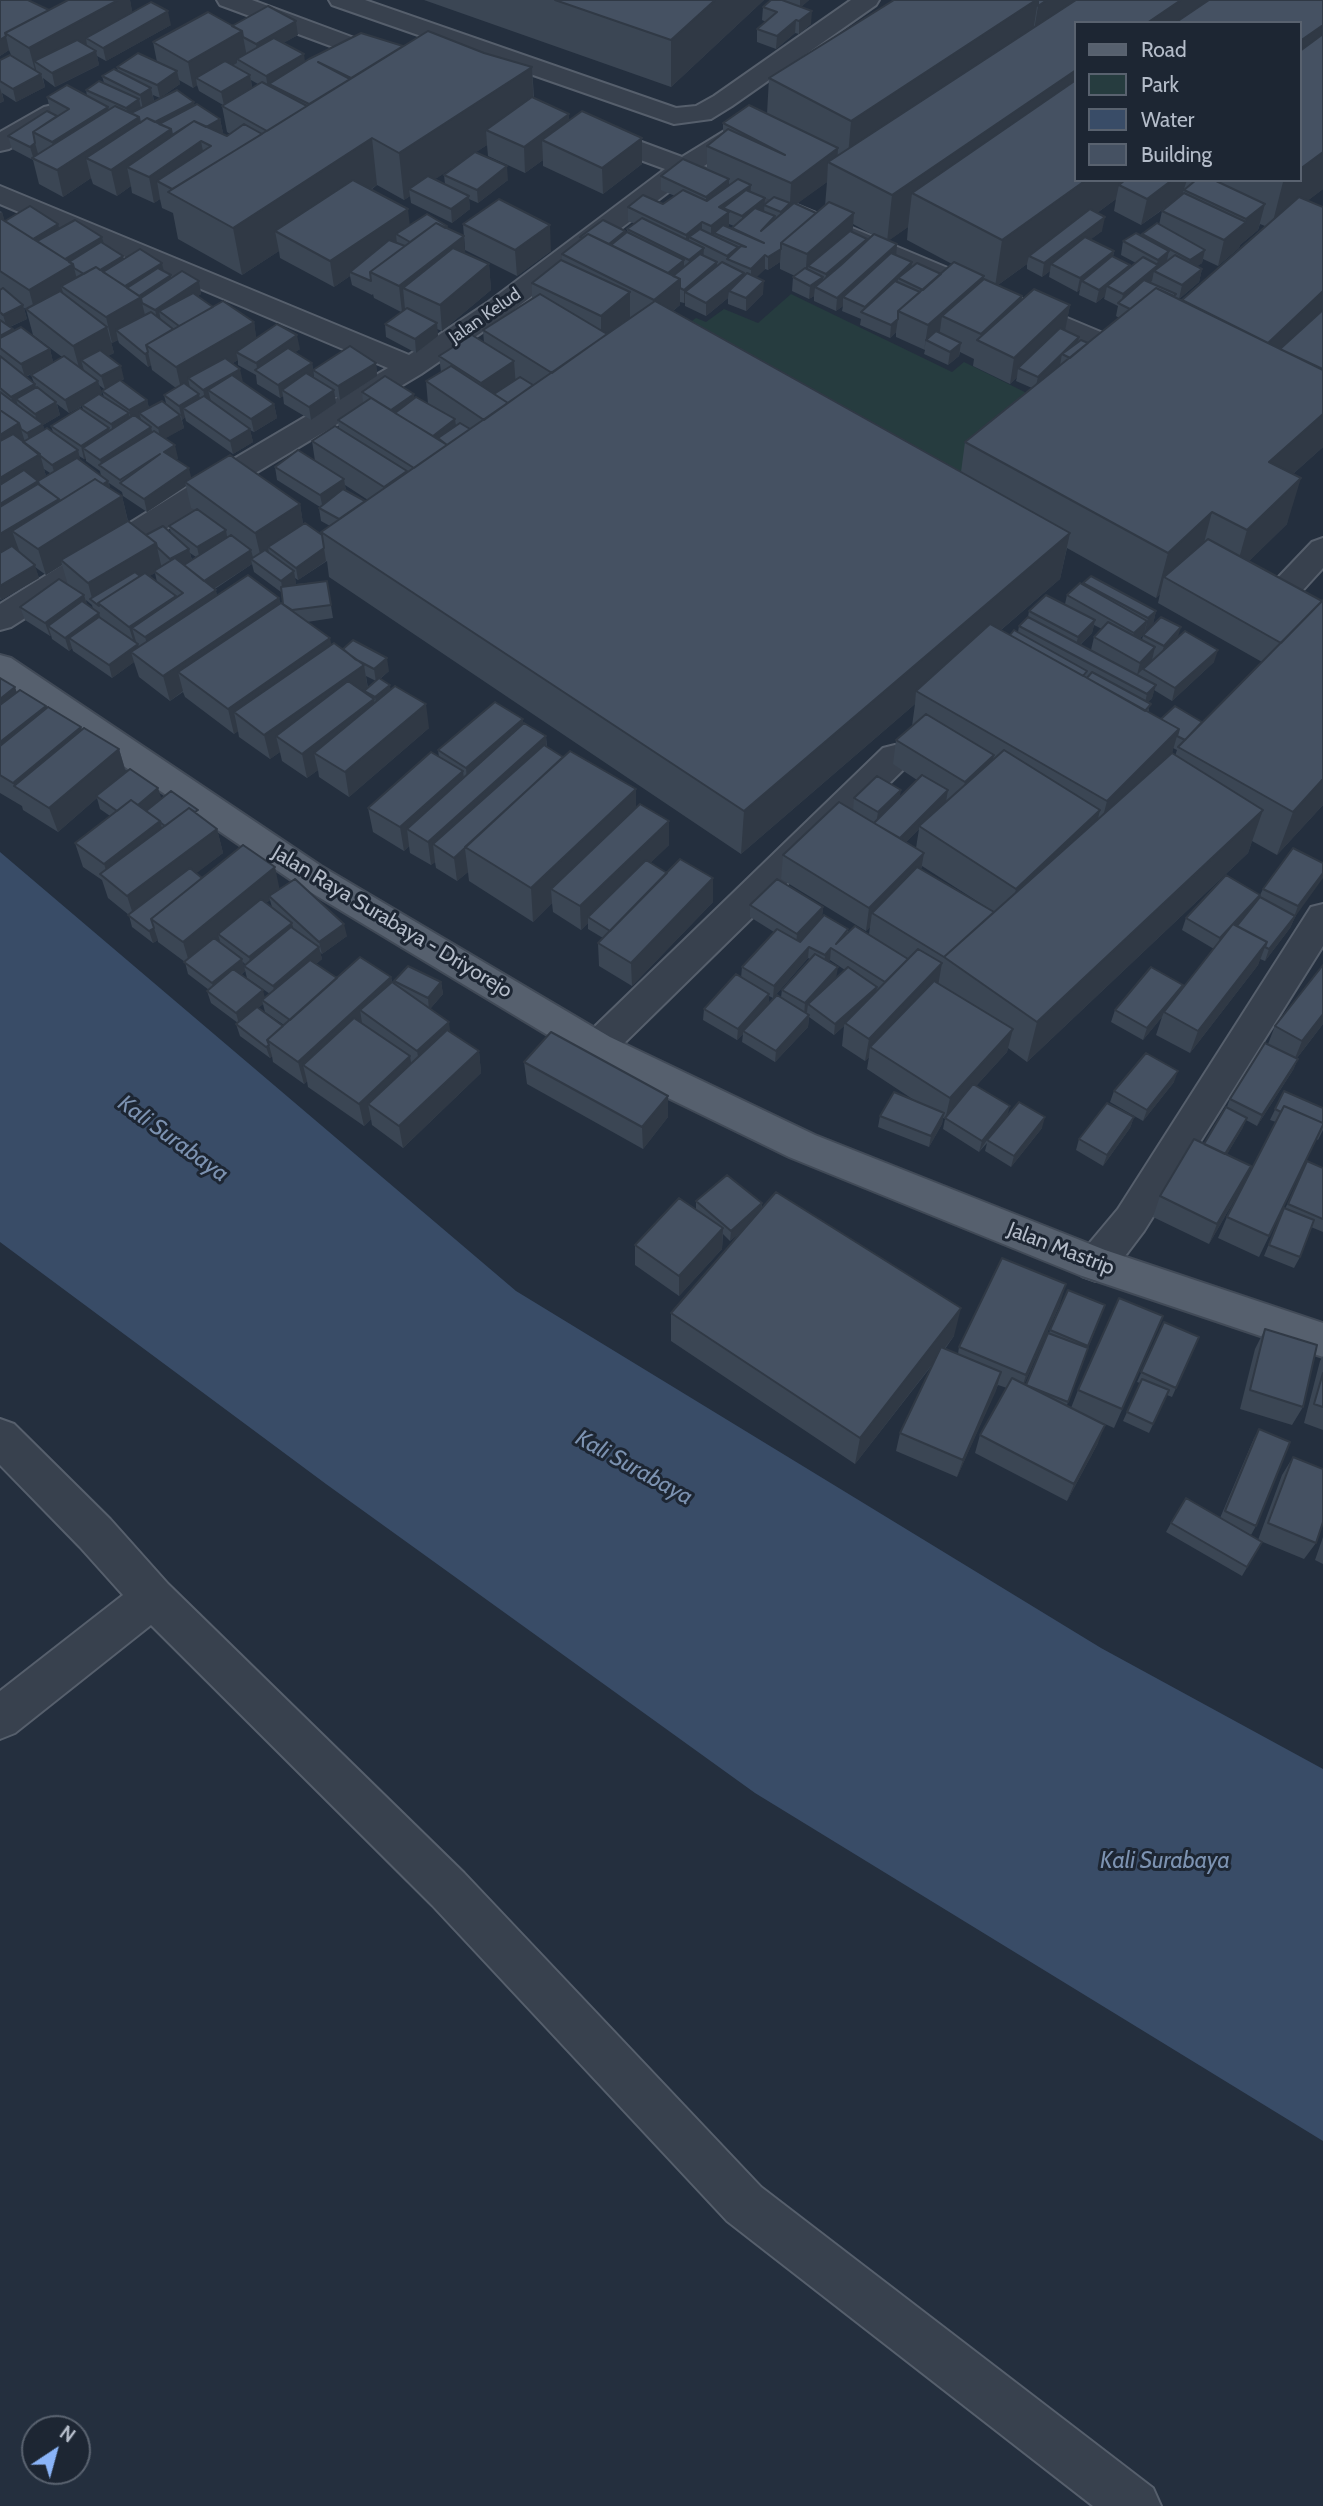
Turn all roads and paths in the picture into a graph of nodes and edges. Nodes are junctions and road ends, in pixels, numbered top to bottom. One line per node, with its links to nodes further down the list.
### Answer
1 (341, 0): 2 (street)
2 (867, 0)
3 (240, 7): 4 (street)
4 (415, 68)
5 (71, 104): 8 (street)
6 (772, 114): 9 (street, Jalan Kelud)
7 (569, 125): 9 (street)
8 (0, 143)
9 (684, 167): 11 (street); 12 (street, Jalan Kelud)
10 (0, 194): 12 (street)
11 (1093, 339)
12 (411, 367): 15 (street, Jalan Kelud)
13 (1323, 549): 14 (street)
14 (1282, 593)
15 (0, 619)
16 (0, 666): 19 (main road, Jalan Raya Surabaya - Driyorejo)
17 (895, 757): 19 (street)
18 (1323, 917): 21 (street)
19 (597, 1047): 20 (main road, Jalan Raya Surabaya - Driyorejo)
20 (802, 1146): 21 (main road, Jalan Mastrip)
21 (1096, 1264): 22 (main road, Jalan Mastrip)
22 (1323, 1340)
23 (0, 1437): 24 (street)
24 (153, 1598): 25 (street); 26 (street)
25 (0, 1718)
26 (1135, 2506)

